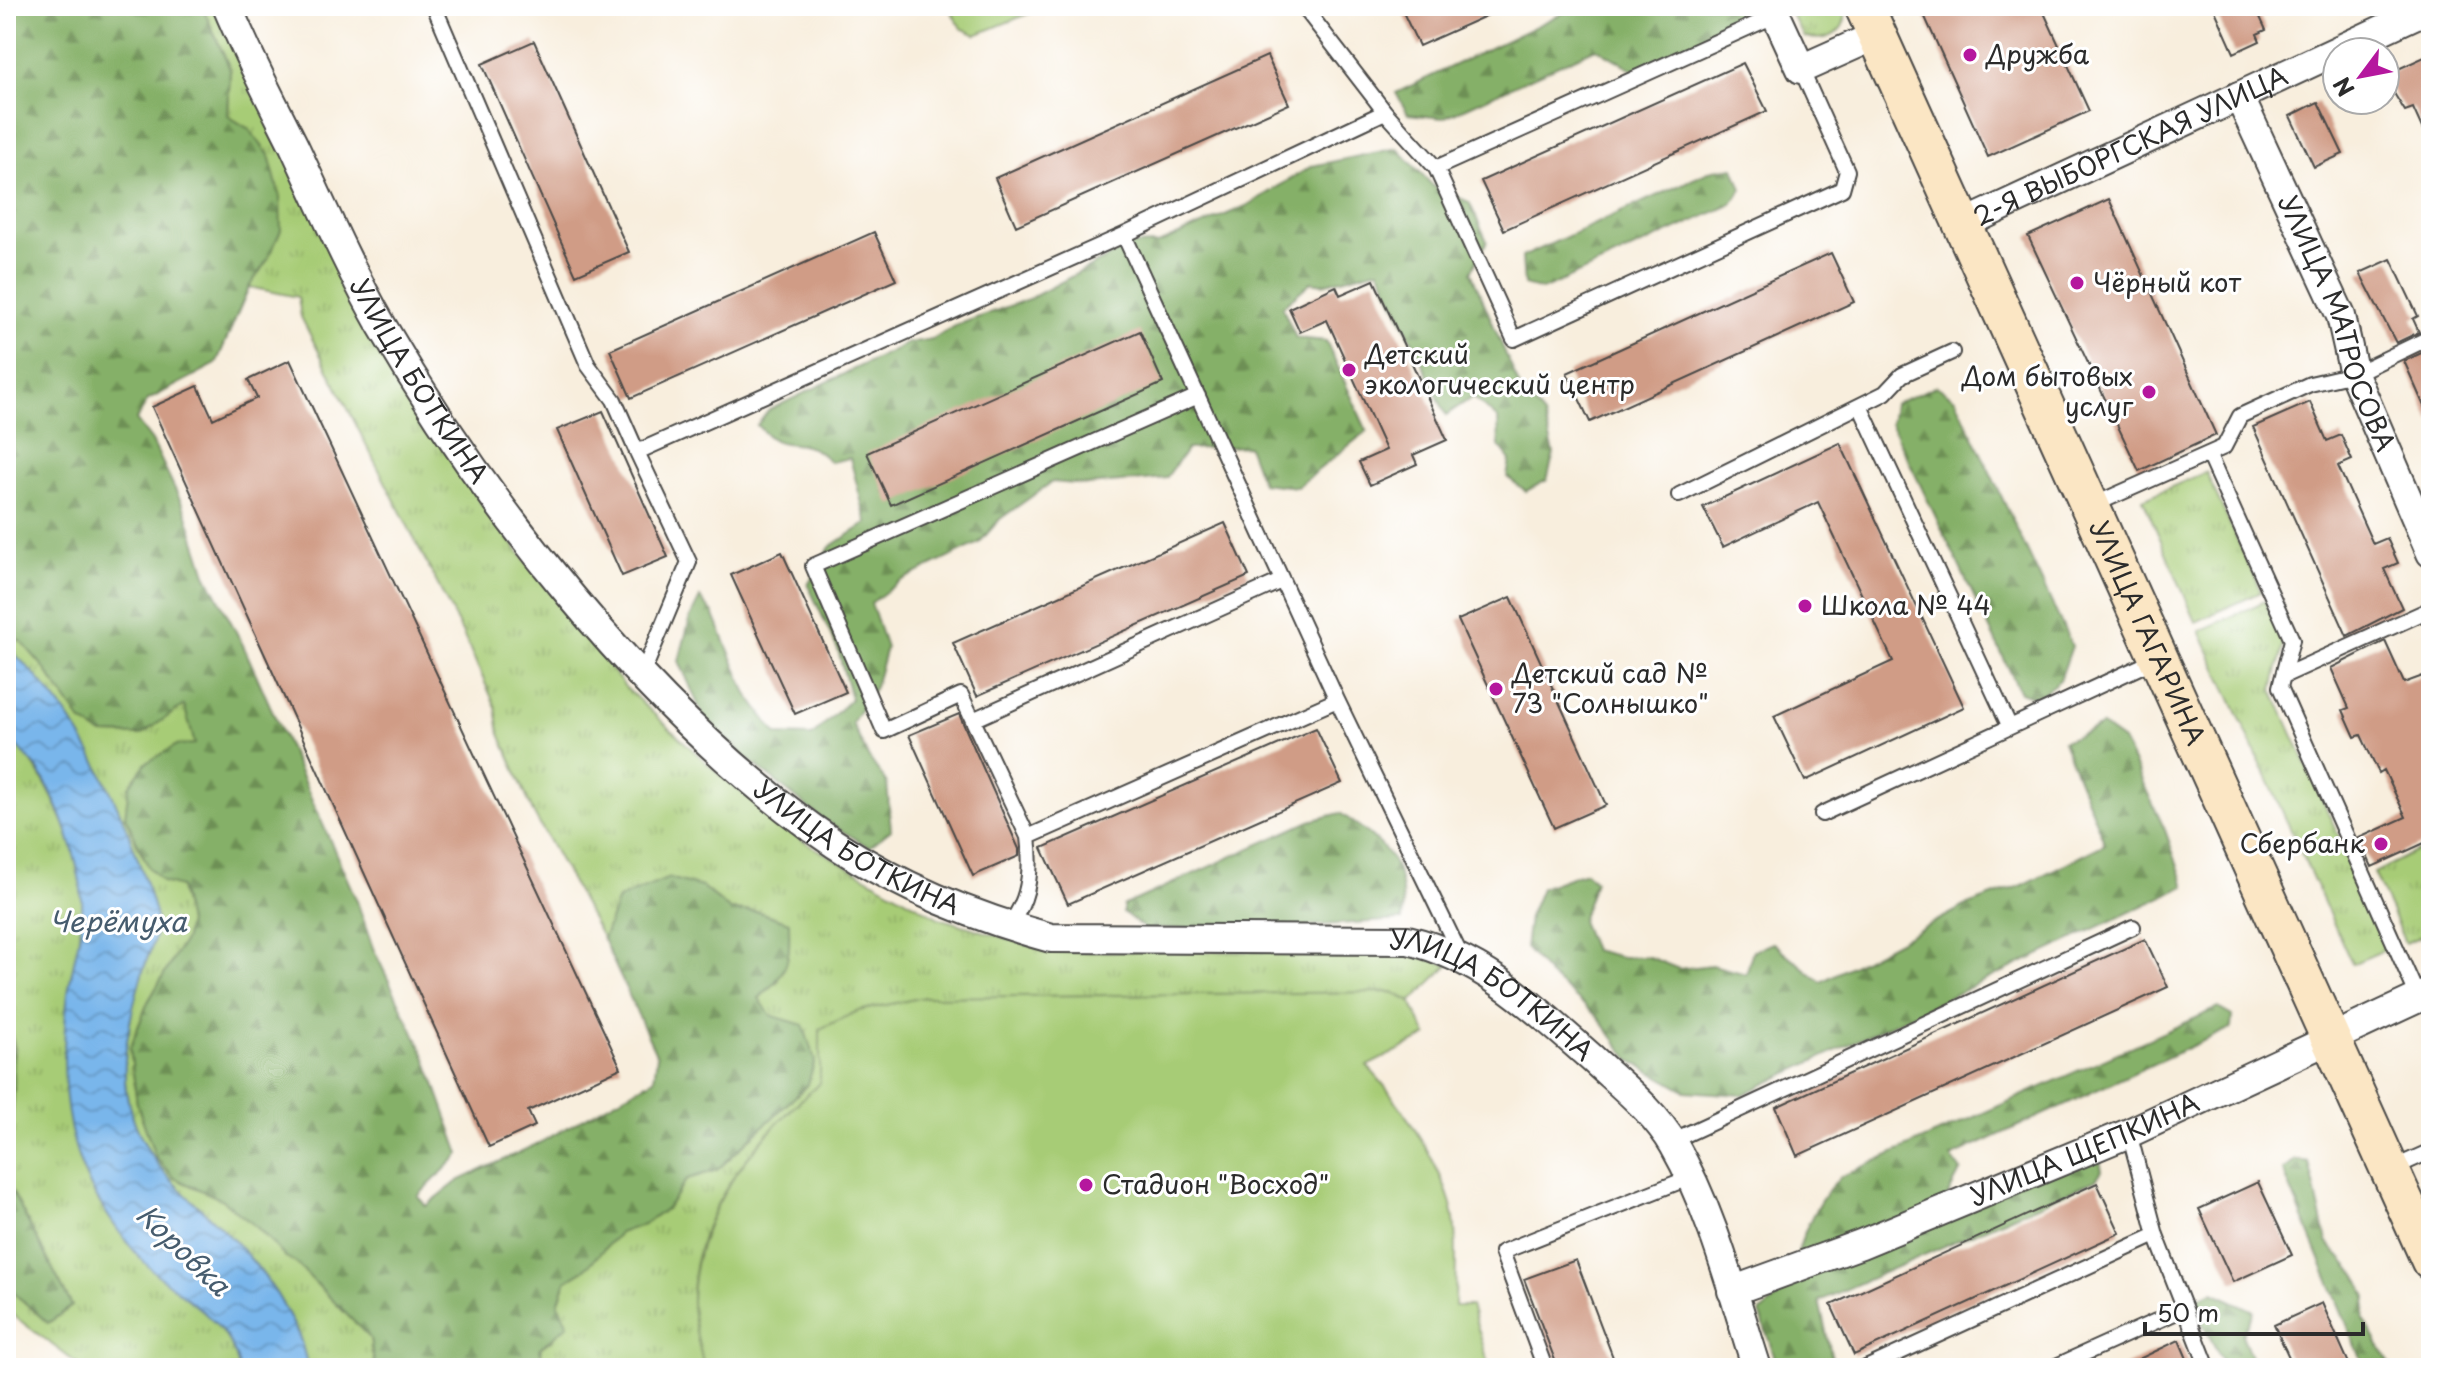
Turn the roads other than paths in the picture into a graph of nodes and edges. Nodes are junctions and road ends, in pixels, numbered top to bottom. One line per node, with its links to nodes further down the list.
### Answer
1 (227, 6): 26 (street, УЛИЦА БОТКИНА)
2 (434, 6): 18 (lane)
3 (1305, 6): 9 (lane)
4 (2431, 7): 8 (street, 2-Я ВЫБОРГСКАЯ УЛИЦА)
5 (1774, 11): 7 (street); 10 (lane)
6 (1871, 20): 7 (street); 11 (main road, УЛИЦА ГАГАРИНА)
7 (1801, 69): 10 (lane)
8 (2239, 96): 11 (street, 2-Я ВЫБОРГСКАЯ УЛИЦА); 15 (street, УЛИЦА МАТРОСОВА)
9 (1385, 112): 10 (lane); 12 (lane)
10 (1436, 168)
11 (1962, 225): 21 (main road, УЛИЦА ГАГАРИНА)
12 (1124, 235): 16 (lane); 18 (lane)
13 (2431, 337): 15 (lane)
14 (1952, 352): 17 (lane)
15 (2354, 374): 19 (lane); 22 (street, УЛИЦА МАТРОСОВА)
16 (1198, 396): 23 (lane); 29 (lane)
17 (1860, 406): 20 (lane); 30 (lane)
18 (637, 452): 26 (lane)
19 (2208, 454): 21 (lane); 27 (lane)
20 (1679, 495)
21 (2091, 506): 25 (main road, УЛИЦА ГАГАРИНА)
22 (2431, 553)
23 (1281, 581): 28 (lane); 29 (lane)
24 (2431, 609): 27 (lane)
25 (2159, 657): 30 (lane); 37 (main road, УЛИЦА ГАГАРИНА)
26 (642, 675): 33 (street, УЛИЦА БОТКИНА)
27 (2283, 676): 36 (lane)
28 (1337, 700): 32 (lane); 35 (lane)
29 (973, 720): 32 (lane)
30 (2009, 725): 31 (lane)
31 (1822, 814)
32 (1028, 837): 33 (lane)
33 (1006, 926): 35 (street, УЛИЦА БОТКИНА)
34 (2133, 927): 39 (lane)
35 (1462, 959): 39 (street, УЛИЦА БОТКИНА)
36 (2424, 994): 37 (street, УЛИЦА ЩЕПКИНА)
37 (2332, 1039): 38 (street, УЛИЦА ЩЕПКИНА); 41 (main road, УЛИЦА ГАГАРИНА)
38 (2129, 1133): 43 (lane); 45 (street, УЛИЦА ЩЕПКИНА)
39 (1672, 1141): 42 (street, УЛИЦА БОТКИНА)
40 (2431, 1151): 41 (lane)
41 (2389, 1170): 44 (main road, УЛИЦА ГАГАРИНА)
42 (1691, 1177): 45 (street, УЛИЦА БОТКИНА); 47 (lane)
43 (2156, 1235): 46 (lane); 49 (lane)
44 (2431, 1261)
45 (1732, 1291): 48 (street, УЛИЦА БОТКИНА)
46 (2183, 1309): 50 (lane); 51 (lane)
47 (1545, 1368)
48 (1757, 1368)
49 (1866, 1368)
50 (2052, 1368)
51 (2208, 1368)

